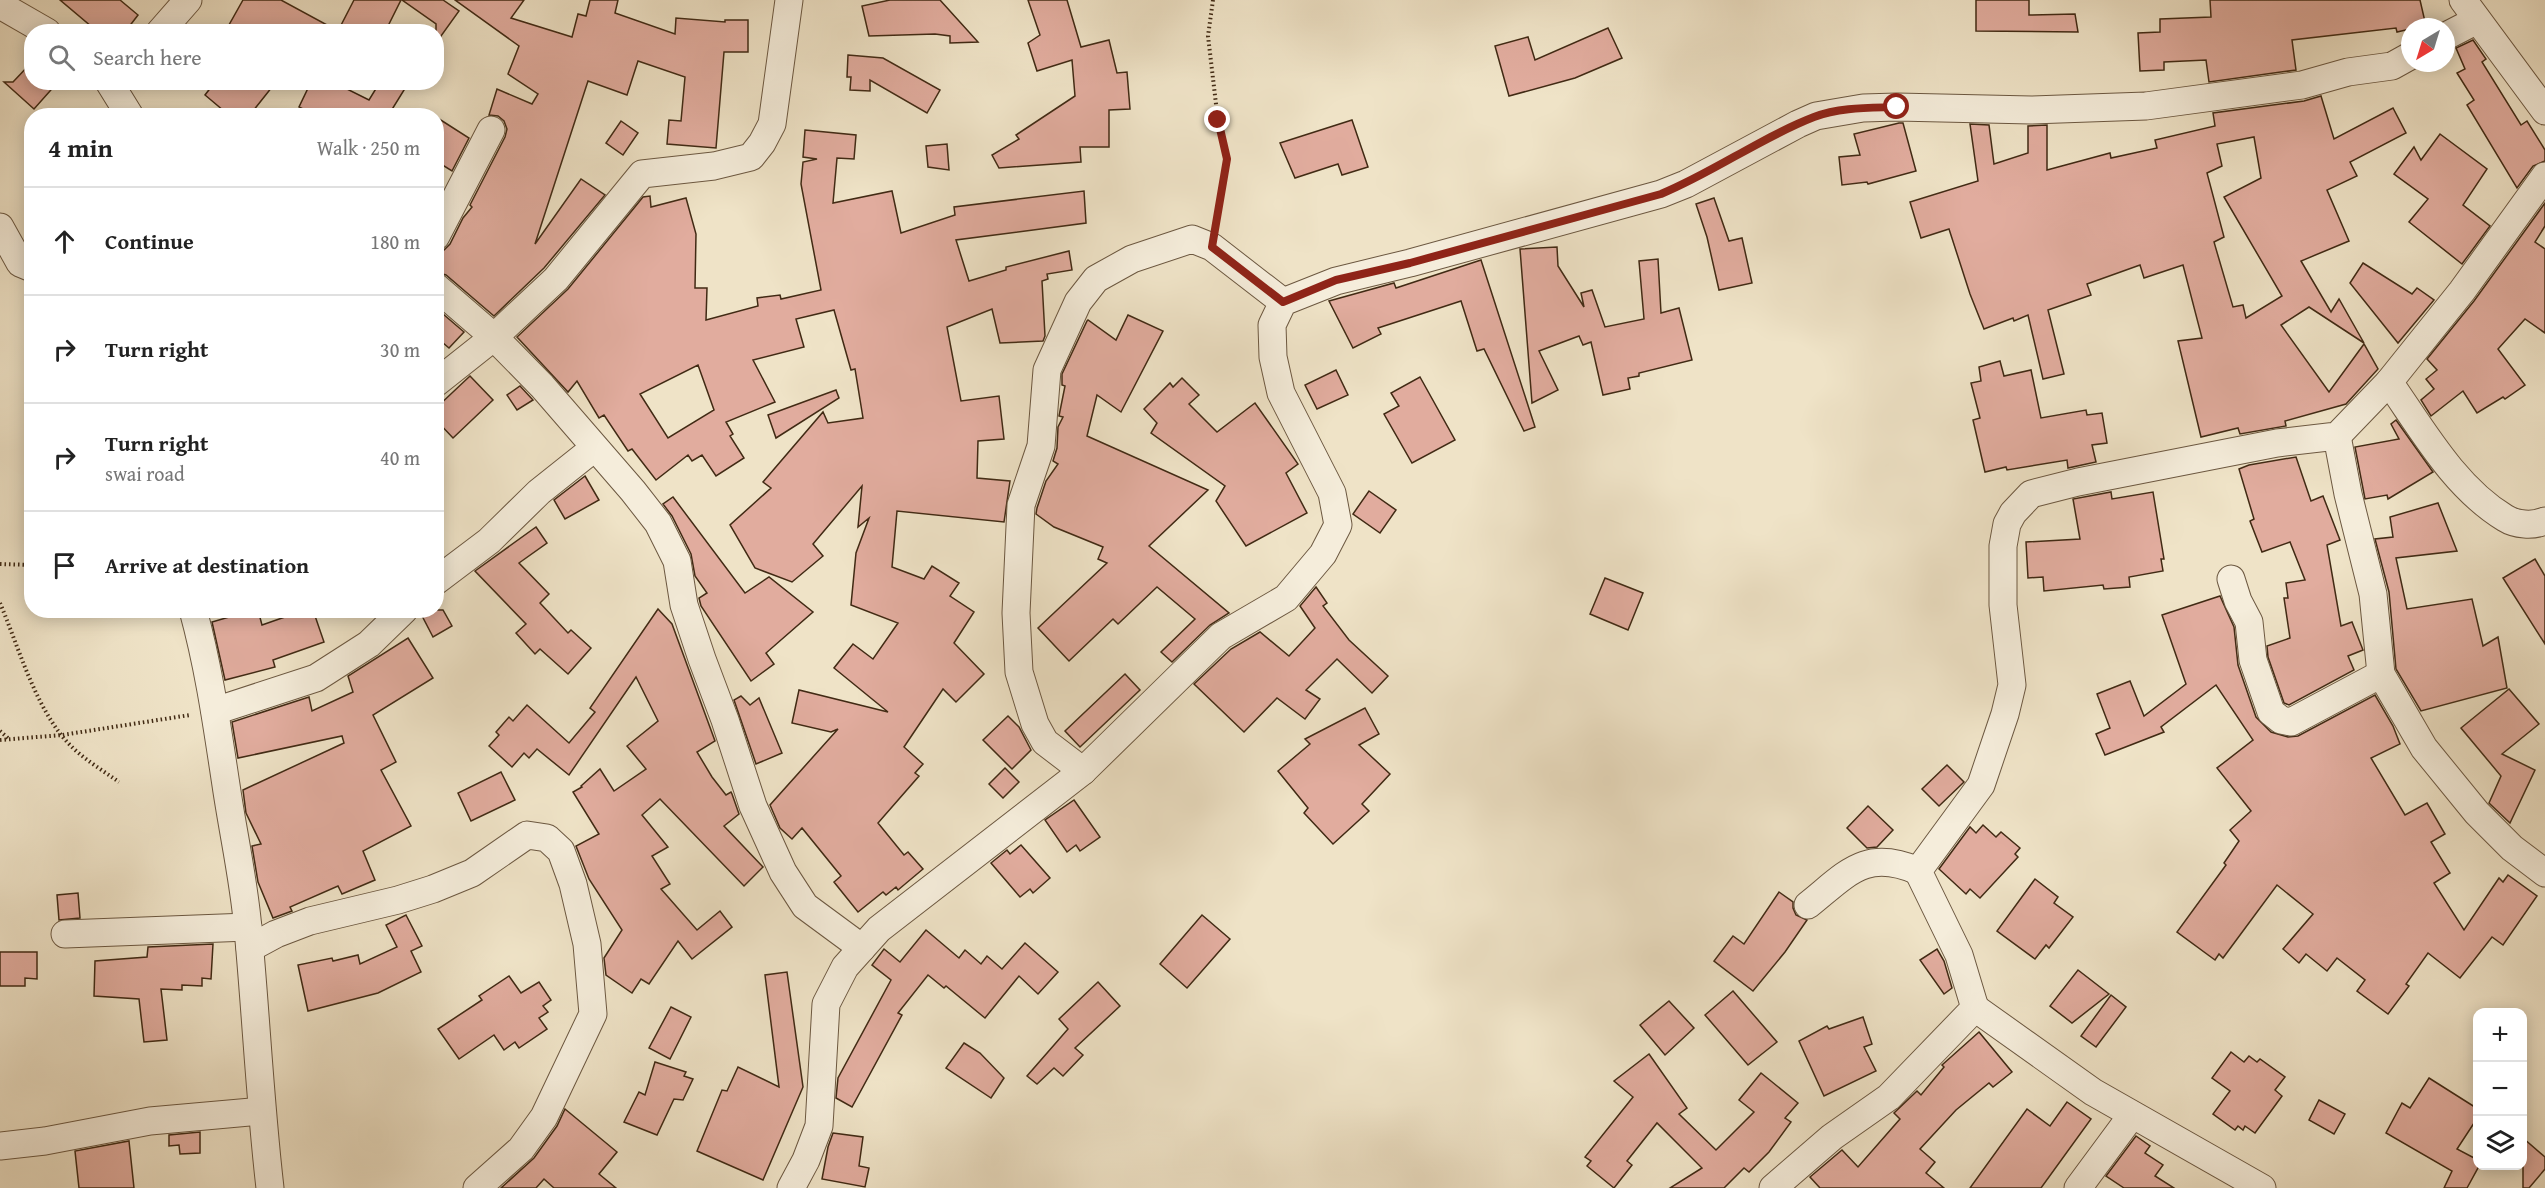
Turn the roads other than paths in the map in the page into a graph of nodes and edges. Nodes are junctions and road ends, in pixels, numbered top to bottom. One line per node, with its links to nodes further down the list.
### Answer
1 (188, 0): 6 (street)
2 (789, 0): 19 (street)
3 (0, 5): 5 (street)
4 (2470, 10): 7 (street); 11 (street)
5 (33, 24)
6 (167, 24)
7 (2455, 26)
8 (2401, 61): 18 (street)
9 (115, 90): 10 (street)
10 (125, 108)
11 (2545, 111)
12 (490, 130): 14 (street)
13 (2545, 176): 21 (street)
14 (444, 220)
15 (0, 227): 16 (street)
16 (24, 265)
17 (444, 295): 19 (street)
18 (1283, 302): 31 (street); 31 (street)
19 (494, 337): 20 (street); 37 (street)
20 (444, 377)
21 (2389, 382): 22 (street); 24 (street)
22 (2337, 436): 29 (street); 32 (street)
23 (588, 453): 25 (street)
24 (2545, 521)
25 (444, 575)
26 (2231, 579): 29 (street)
27 (195, 618): 30 (street)
28 (396, 618): 30 (street)
29 (2381, 674): 33 (street)
30 (215, 711): 36 (street)
31 (1083, 771): 37 (street)
32 (1918, 871): 34 (street); 38 (street)
33 (2545, 873)
34 (1809, 905)
35 (65, 934): 36 (street)
36 (249, 938): 39 (street); 43 (street)
37 (862, 948): 44 (street)
38 (1975, 1008): 40 (street); 45 (street)
39 (261, 1111): 41 (street); 42 (street)
40 (2132, 1115): 46 (street); 47 (street)
41 (0, 1146)
42 (270, 1188)
43 (477, 1188)
44 (791, 1188)
45 (1773, 1188)
46 (2078, 1188)
47 (2262, 1188)

